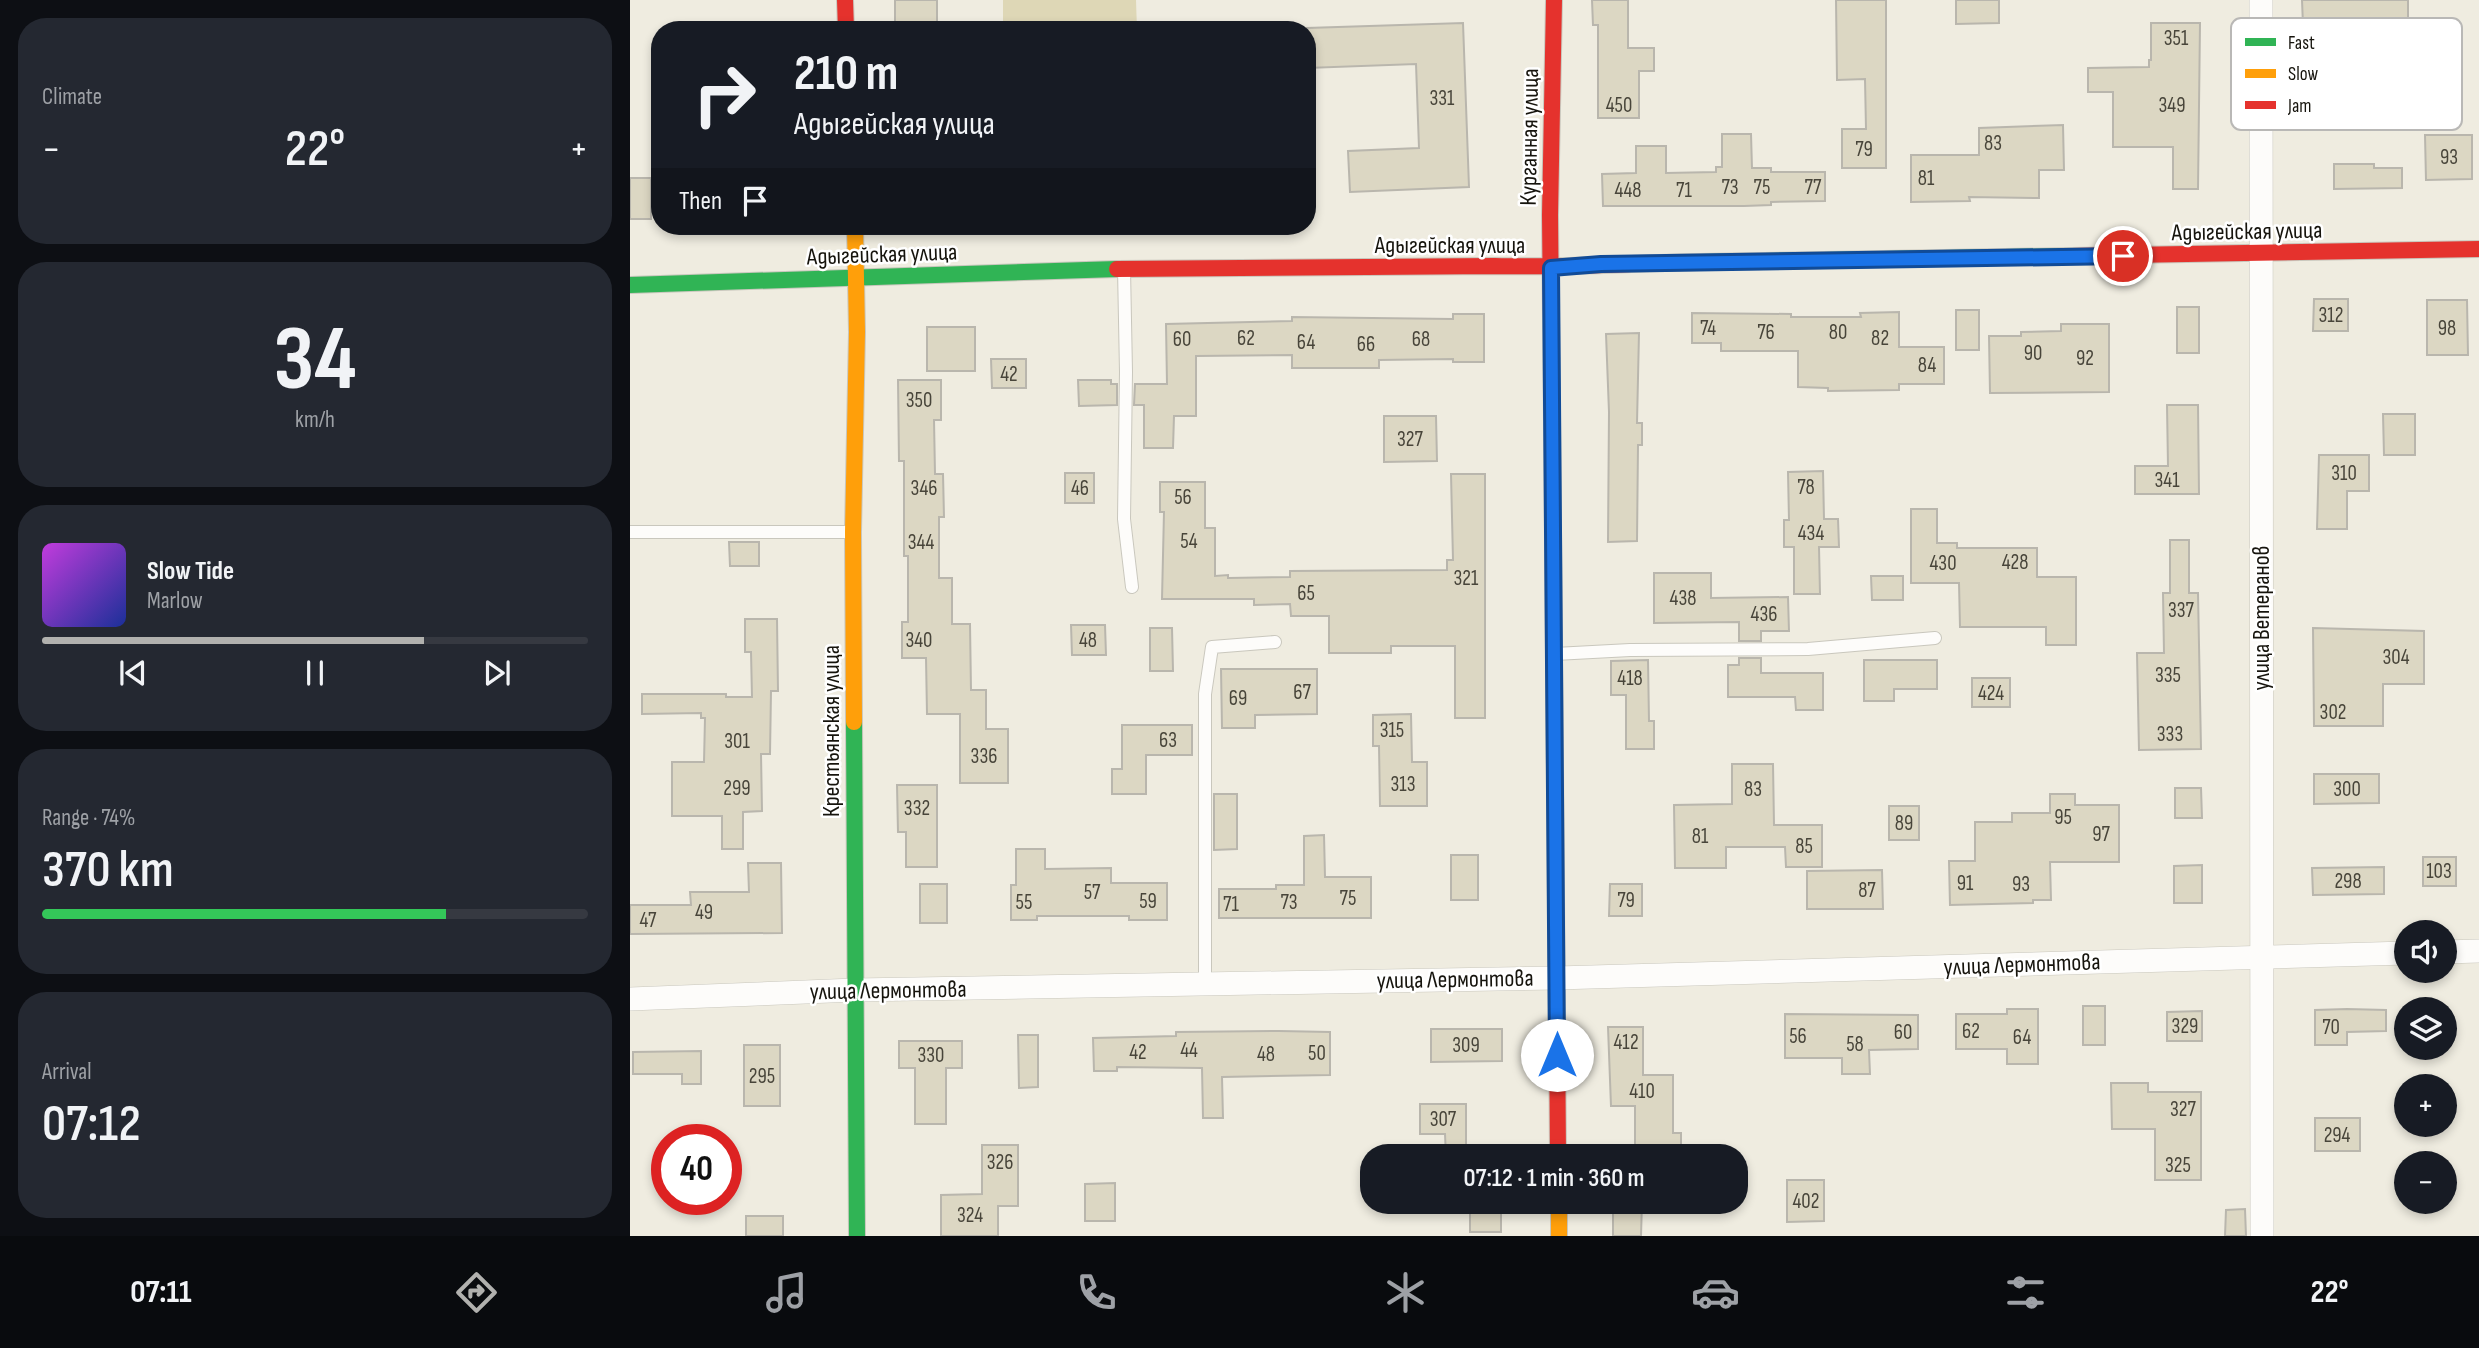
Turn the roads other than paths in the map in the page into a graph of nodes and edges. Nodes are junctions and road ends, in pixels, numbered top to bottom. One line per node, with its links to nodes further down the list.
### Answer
1 (845, 0): 5 (street)
2 (1554, 0): 10 (street, Курганная улица)
3 (2261, 0): 4 (street, улица Ветеранов)
4 (2261, 18)
5 (846, 21)
6 (2260, 130): 9 (street, улица Ветеранов)
7 (855, 235): 12 (street, Крестьянская улица)
8 (2479, 249): 9 (street, Адыгейская улица)
9 (2260, 254): 10 (street, Адыгейская улица); 23 (street, улица Ветеранов)
10 (1551, 268): 11 (street, Адыгейская улица); 19 (street, Курганная улица)
11 (1124, 269): 12 (street, Адыгейская улица); 16 (lane)
12 (856, 278): 13 (street, Адыгейская улица); 15 (street, Крестьянская улица)
13 (630, 285)
14 (630, 532): 15 (lane)
15 (853, 532): 26 (street, Крестьянская улица)
16 (1132, 587)
17 (1935, 638): 19 (lane)
18 (1275, 642): 25 (lane)
19 (1554, 654): 24 (street, Курганная улица)
20 (2479, 951): 21 (street)
21 (2457, 952)
22 (2394, 953): 23 (street, улица Лермонтова)
23 (2263, 956): 24 (street, улица Лермонтова); 32 (street, улица Ветеранов)
24 (1557, 978): 25 (street, улица Лермонтова); 28 (street, Курганная улица)
25 (1205, 983): 26 (street, улица Лермонтова)
26 (855, 990): 27 (street, улица Лермонтова); 30 (street, Крестьянская улица)
27 (630, 999)
28 (1558, 1144)
29 (1559, 1214): 31 (street)
30 (857, 1236)
31 (1559, 1236)
32 (2262, 1236)

